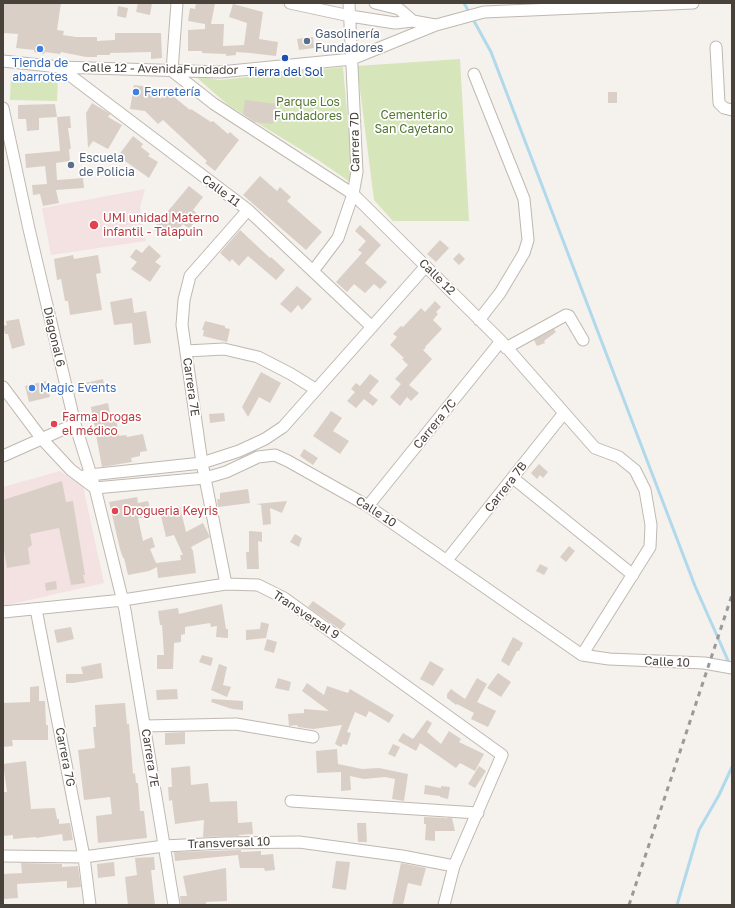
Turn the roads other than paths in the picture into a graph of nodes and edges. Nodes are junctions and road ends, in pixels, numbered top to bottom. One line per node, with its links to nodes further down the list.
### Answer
1 (177, 3): 14 (street)
2 (290, 3): 7 (street)
3 (349, 3): 7 (street, Carrera 7D)
4 (375, 3): 8 (street)
5 (693, 3): 6 (street, Calle 12 - AvenidaFundador)
6 (554, 6): 9 (street, Calle 12 - AvenidaFundador)
7 (350, 16): 8 (street); 11 (street, Carrera 7D)
8 (413, 21): 9 (street)
9 (436, 25): 11 (street, Calle 12 - AvenidaFundador)
10 (716, 47): 17 (street)
11 (352, 59): 14 (street, Calle 12 - AvenidaFundador); 18 (street, Carrera 7D)
12 (3, 61): 13 (street, Calle 12 - AvenidaFundador)
13 (59, 68): 14 (street, Calle 12 - AvenidaFundador); 19 (street, Calle 11)
14 (172, 71): 18 (street, Calle 12)
15 (474, 74): 22 (street)
16 (3, 108): 30 (street, Diagonal 6)
17 (732, 110)
18 (353, 194): 20 (street, Calle 12); 21 (street, Carrera 7D)
19 (248, 210): 21 (street, Calle 11); 26 (street, Carrera 7E)
20 (426, 266): 22 (street, Calle 12); 23 (street)
21 (313, 271): 23 (street, Calle 11)
22 (479, 320): 25 (street, Calle 12)
23 (372, 327): 28 (street)
24 (583, 340): 25 (street, Carrera 7C)
25 (504, 345): 29 (street, Calle 12); 38 (street, Carrera 7C)
26 (186, 351): 28 (street); 33 (street, Carrera 7E)
27 (3, 387): 31 (street)
28 (316, 390): 33 (street)
29 (564, 413): 36 (street, Carrera 7B); 40 (street, Calle 12)
30 (75, 424): 31 (street); 34 (street, Diagonal 6)
31 (42, 440): 32 (street); 34 (street)
32 (3, 456)
33 (202, 463): 34 (street); 35 (street, Carrera 7E)
34 (86, 476): 37 (street, Diagonal 6)
35 (205, 478): 37 (street, Calle 10); 38 (street, Calle 10); 41 (street, Carrera 7E)
36 (513, 478): 39 (street, Carrera 7B); 40 (street)
37 (95, 488): 42 (street, Diagonal 6)
38 (368, 506): 39 (street, Calle 10)
39 (447, 560): 45 (street, Calle 10)
40 (633, 575): 45 (street, Calle 12)
41 (226, 584): 42 (street, Transversal 9); 50 (street, Transversal 9)
42 (124, 605): 43 (street, Transversal 9); 47 (street, Carrera 7E)
43 (36, 609): 44 (street, Transversal 9); 53 (street, Carrera 7G)
44 (3, 612)
45 (582, 655): 46 (street, Calle 10)
46 (732, 668)
47 (145, 726): 48 (street); 51 (street, Carrera 7E)
48 (313, 737)
49 (291, 801): 50 (street)
50 (478, 813): 54 (street)
51 (164, 846): 53 (street, Transversal 10); 54 (street, Transversal 10); 56 (street, Carrera 7E)
52 (3, 856): 53 (street, Transversal 10)
53 (84, 857): 55 (street, Carrera 7G)
54 (454, 866): 57 (street)
55 (90, 905)
56 (174, 905)
57 (444, 905)

